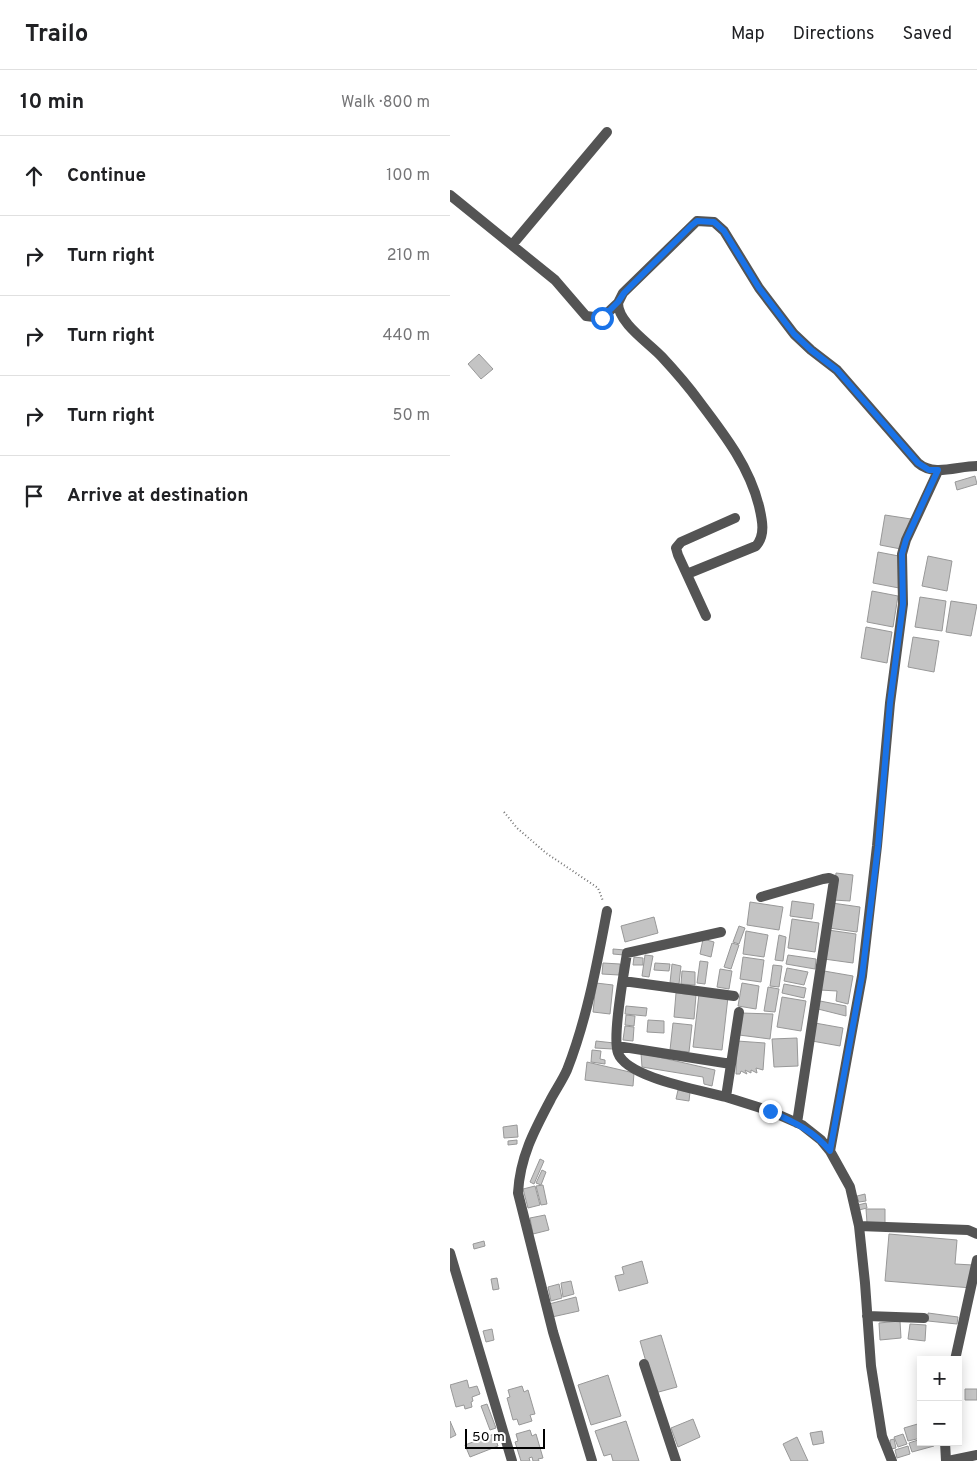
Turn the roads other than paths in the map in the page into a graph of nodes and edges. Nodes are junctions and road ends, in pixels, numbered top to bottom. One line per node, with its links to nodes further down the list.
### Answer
1 (606, 132): 3 (street)
2 (450, 195): 3 (street)
3 (512, 245): 4 (street)
4 (618, 302): 6 (street); 8 (street)
5 (977, 466): 6 (street)
6 (938, 470): 20 (street)
7 (735, 518): 8 (street)
8 (687, 574): 9 (street)
9 (706, 616)
10 (761, 897): 19 (street)
11 (607, 910): 32 (street)
12 (721, 932): 13 (street)
13 (624, 981): 14 (street); 16 (street)
14 (734, 996)
15 (739, 1012): 17 (street)
16 (617, 1046): 17 (street); 18 (street)
17 (732, 1064): 18 (street)
18 (726, 1096): 19 (street)
19 (796, 1123): 20 (street)
20 (830, 1151): 21 (street)
21 (859, 1226): 22 (street); 25 (street)
22 (977, 1234)
23 (450, 1253): 31 (street)
24 (977, 1260): 27 (street)
25 (867, 1316): 26 (street); 34 (street)
26 (924, 1318)
27 (956, 1356)
28 (644, 1364): 33 (street)
29 (945, 1446): 35 (street)
30 (977, 1455): 35 (street)
31 (512, 1461)
32 (592, 1461)
33 (676, 1461)
34 (892, 1461)
35 (947, 1461)

